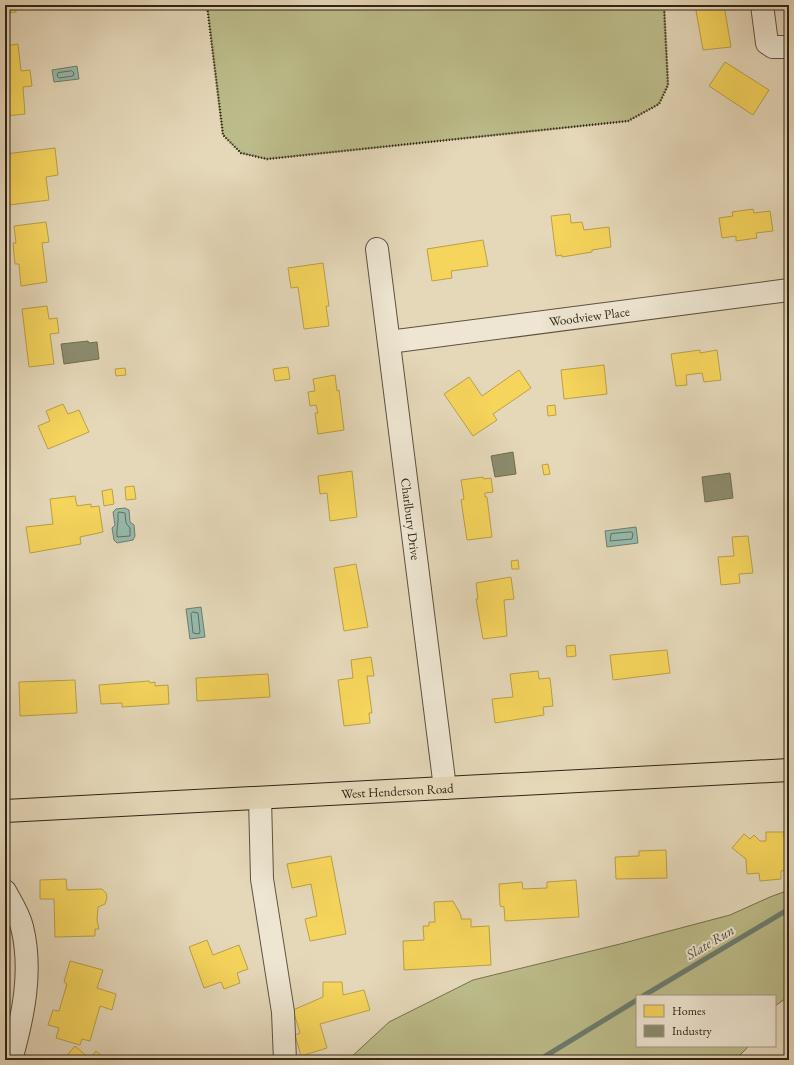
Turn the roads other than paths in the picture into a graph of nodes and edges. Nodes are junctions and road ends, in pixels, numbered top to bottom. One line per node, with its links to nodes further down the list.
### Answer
1 (762, 5): 2 (street)
2 (789, 47)
3 (377, 249): 5 (street, Charlbury Drive)
4 (789, 290): 5 (street, Woodview Place)
5 (389, 342): 7 (street, Charlbury Drive)
6 (789, 770): 7 (main road, West Henderson Road)
7 (445, 788): 8 (main road, West Henderson Road)
8 (260, 798): 9 (main road, West Henderson Road); 12 (street)
9 (5, 811)
10 (5, 891): 11 (street)
11 (11, 1060)
12 (285, 1060)

